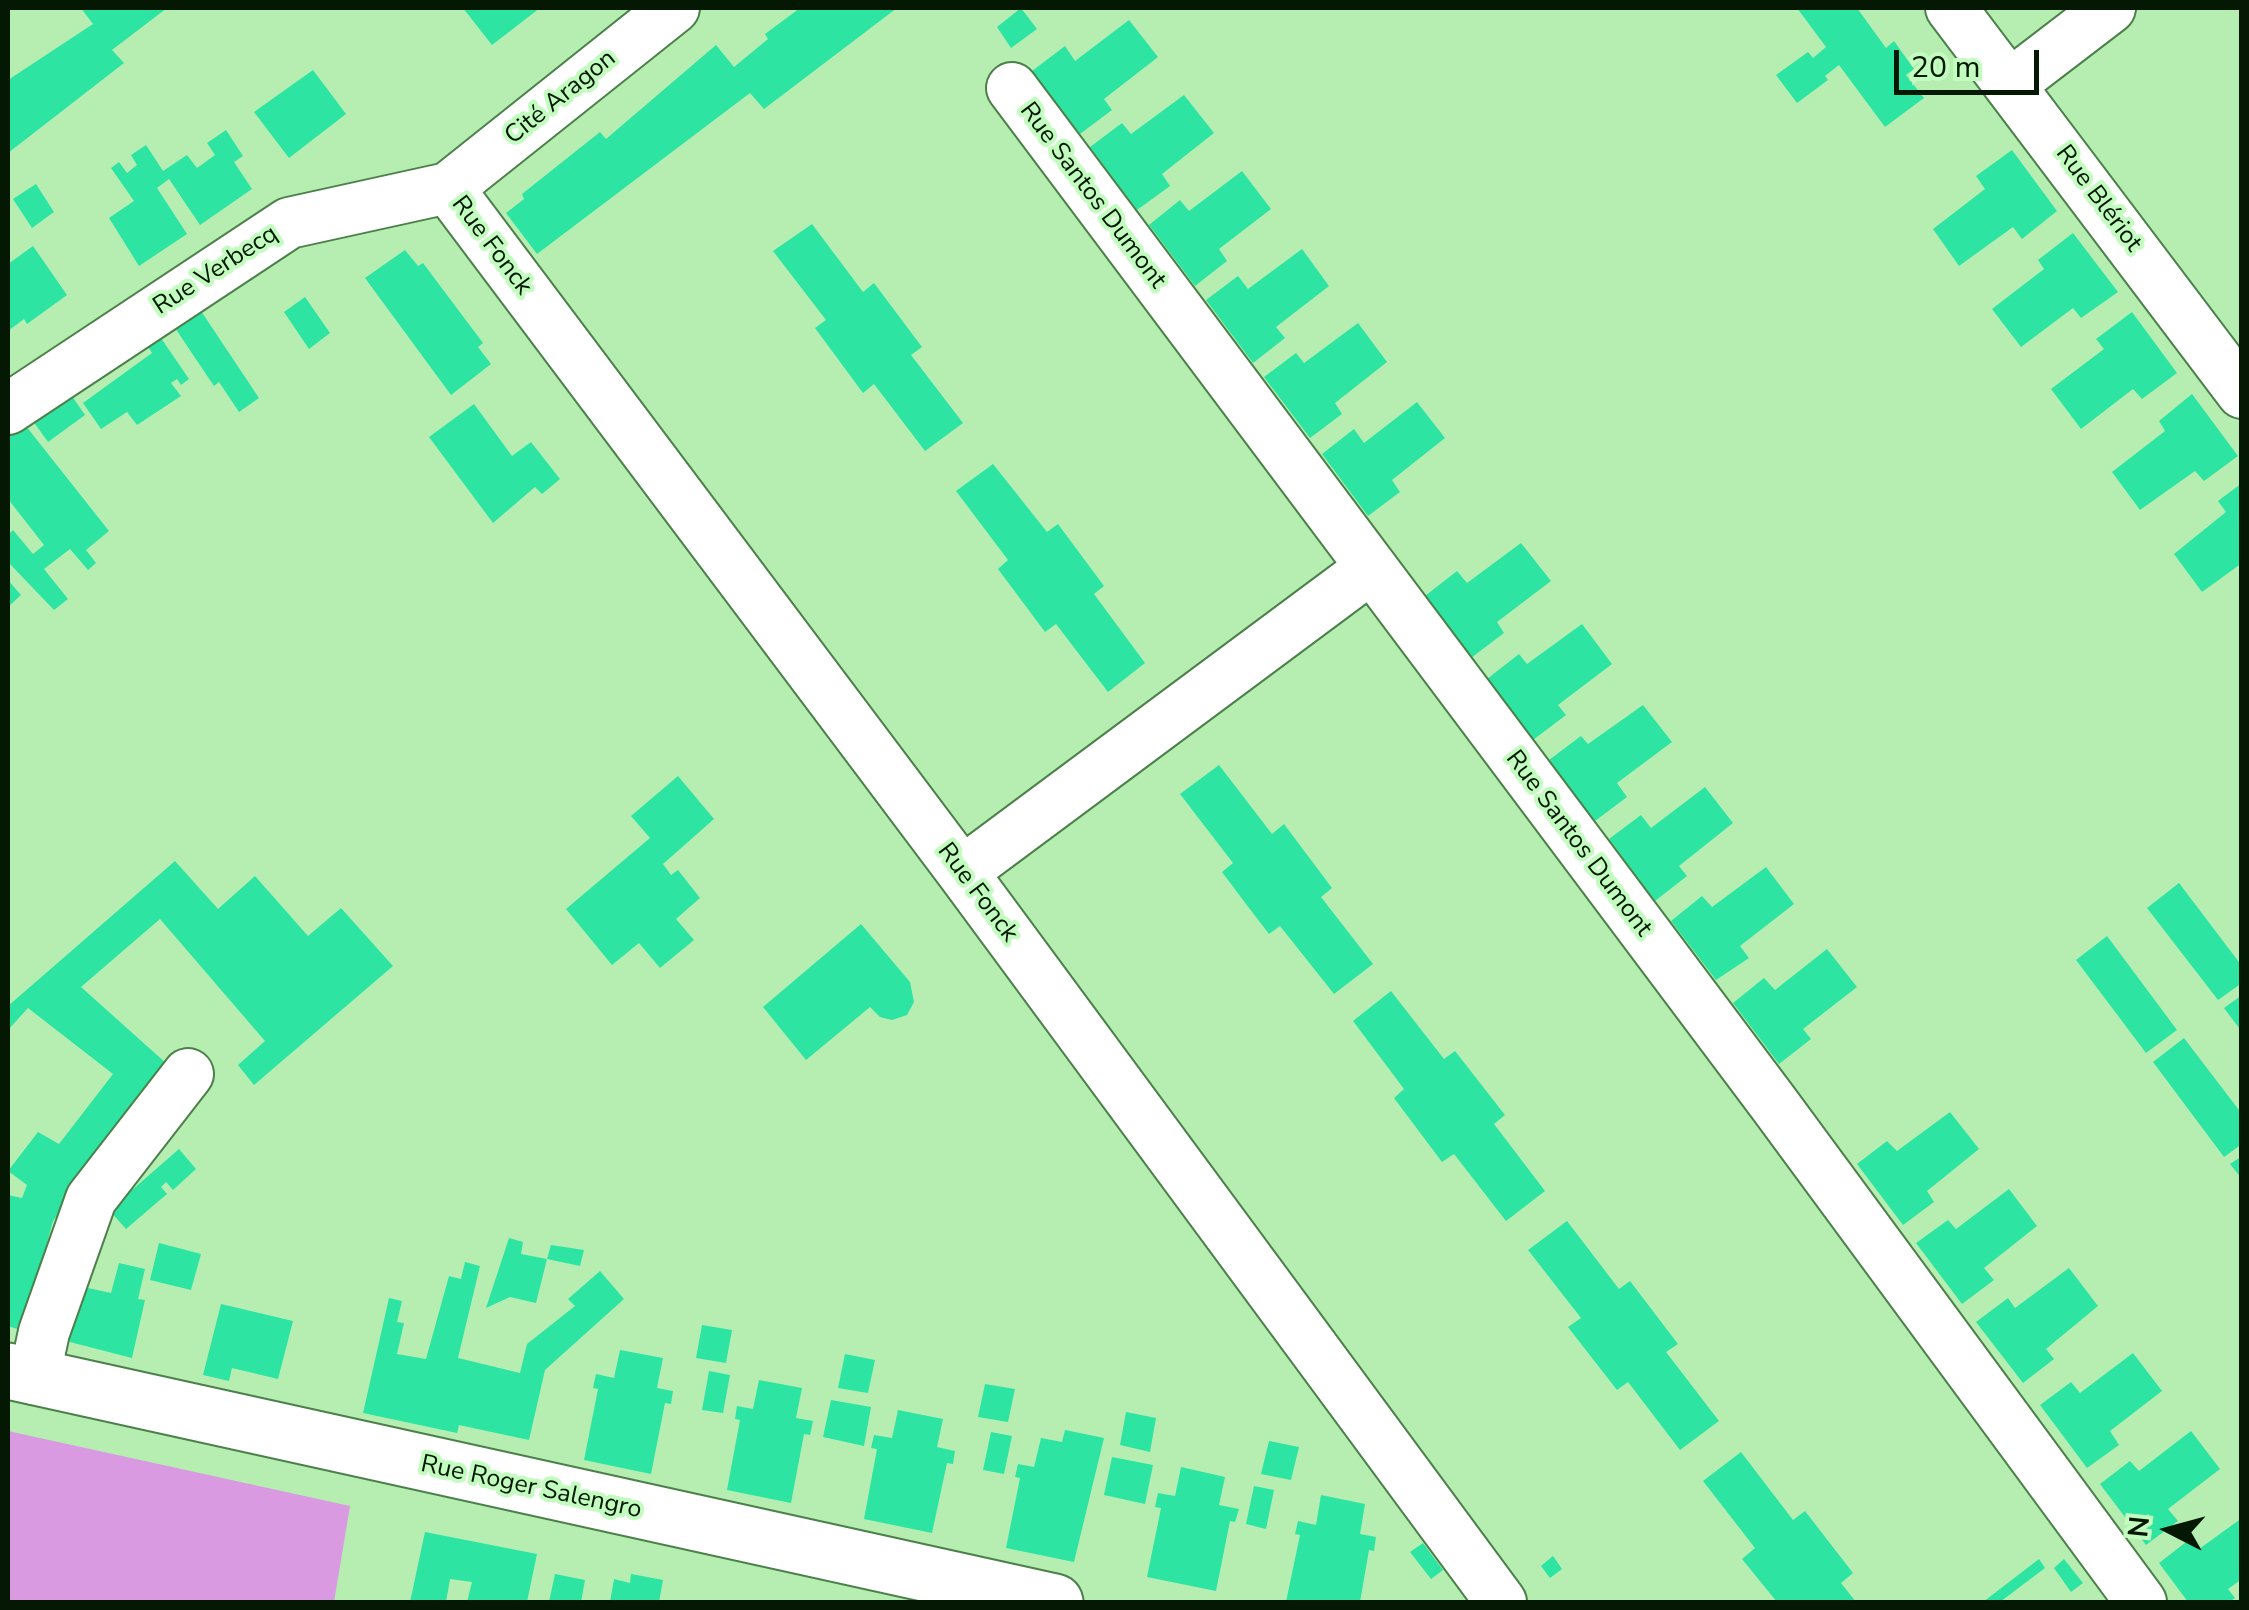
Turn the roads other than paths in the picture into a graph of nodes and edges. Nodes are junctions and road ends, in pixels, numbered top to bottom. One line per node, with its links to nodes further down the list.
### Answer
1 (674, 8): 6 (street, Cité Aragon)
2 (1951, 8): 4 (street, Rue Blériot)
3 (2110, 8): 4 (street)
4 (2012, 84): 7 (street, Rue Blériot)
5 (1012, 88): 9 (street, Rue Santos Dumont)
6 (448, 188): 8 (street, Rue Verbecq); 10 (street, Rue Fonck)
7 (2242, 392)
8 (8, 409)
9 (1371, 568): 10 (street); 15 (street, Rue Santos Dumont)
10 (962, 872): 14 (street, Rue Fonck)
11 (188, 1074): 12 (street)
12 (21, 1375): 13 (main road, Rue Roger Salengro)
13 (1055, 1602)
14 (1502, 1602)
15 (2141, 1602)

